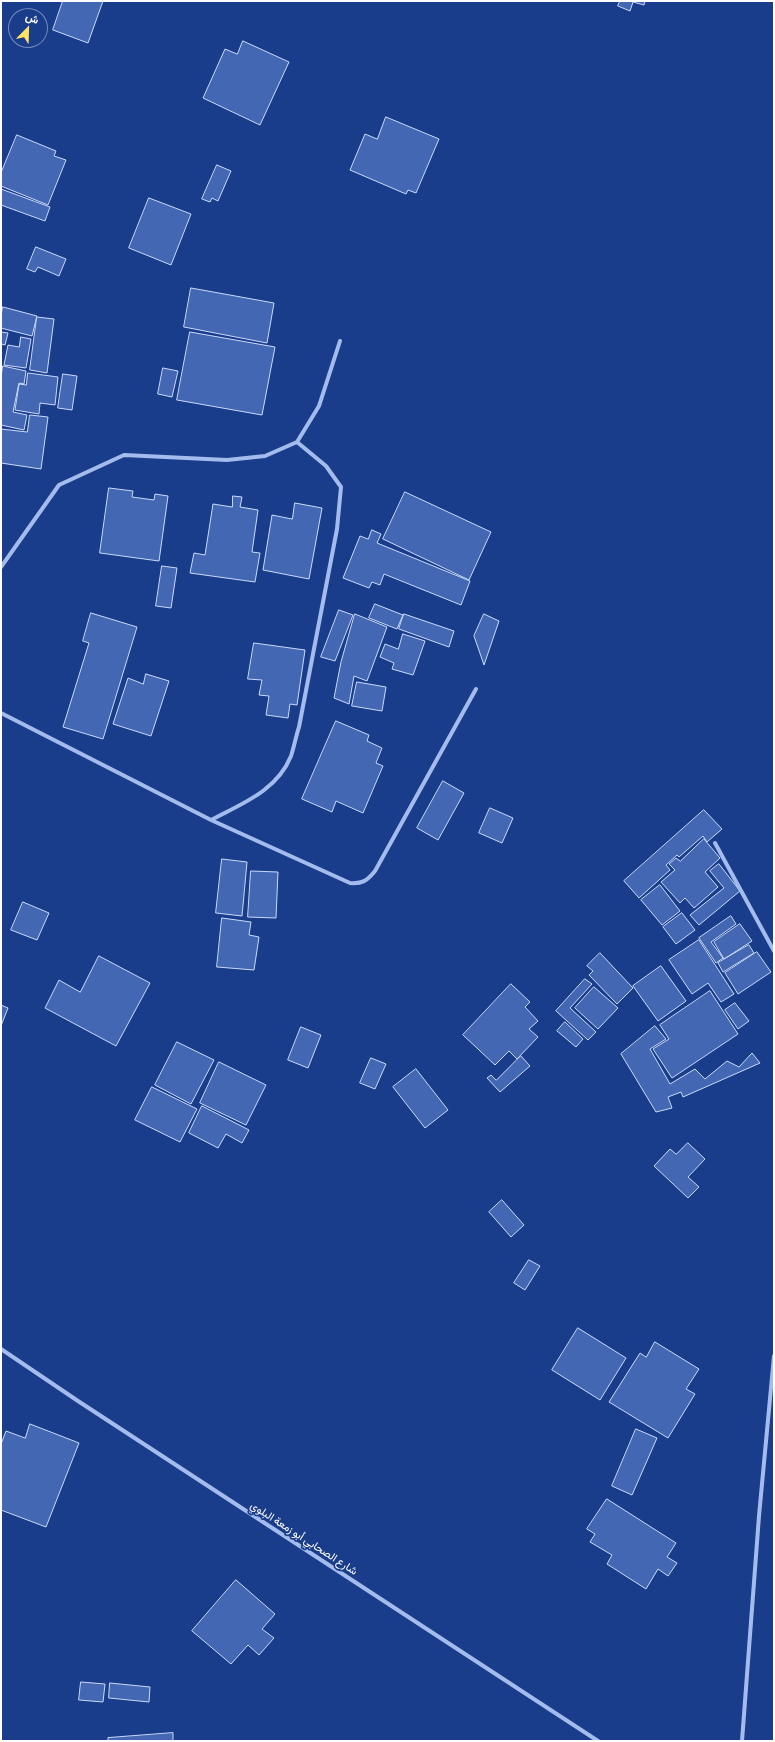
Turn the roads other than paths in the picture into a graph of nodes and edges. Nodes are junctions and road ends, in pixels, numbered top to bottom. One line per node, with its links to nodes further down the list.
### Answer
1 (340, 341): 2 (street)
2 (297, 442): 3 (street); 6 (street)
3 (1, 567)
4 (476, 689): 6 (street)
5 (1, 713): 6 (street)
6 (211, 820)
7 (715, 843): 8 (street)
8 (774, 951)
9 (1, 1348): 11 (street, شارع الصحابي أبو زمعة البلوي)
10 (774, 1356): 12 (street)
11 (598, 1741)
12 (742, 1741)

